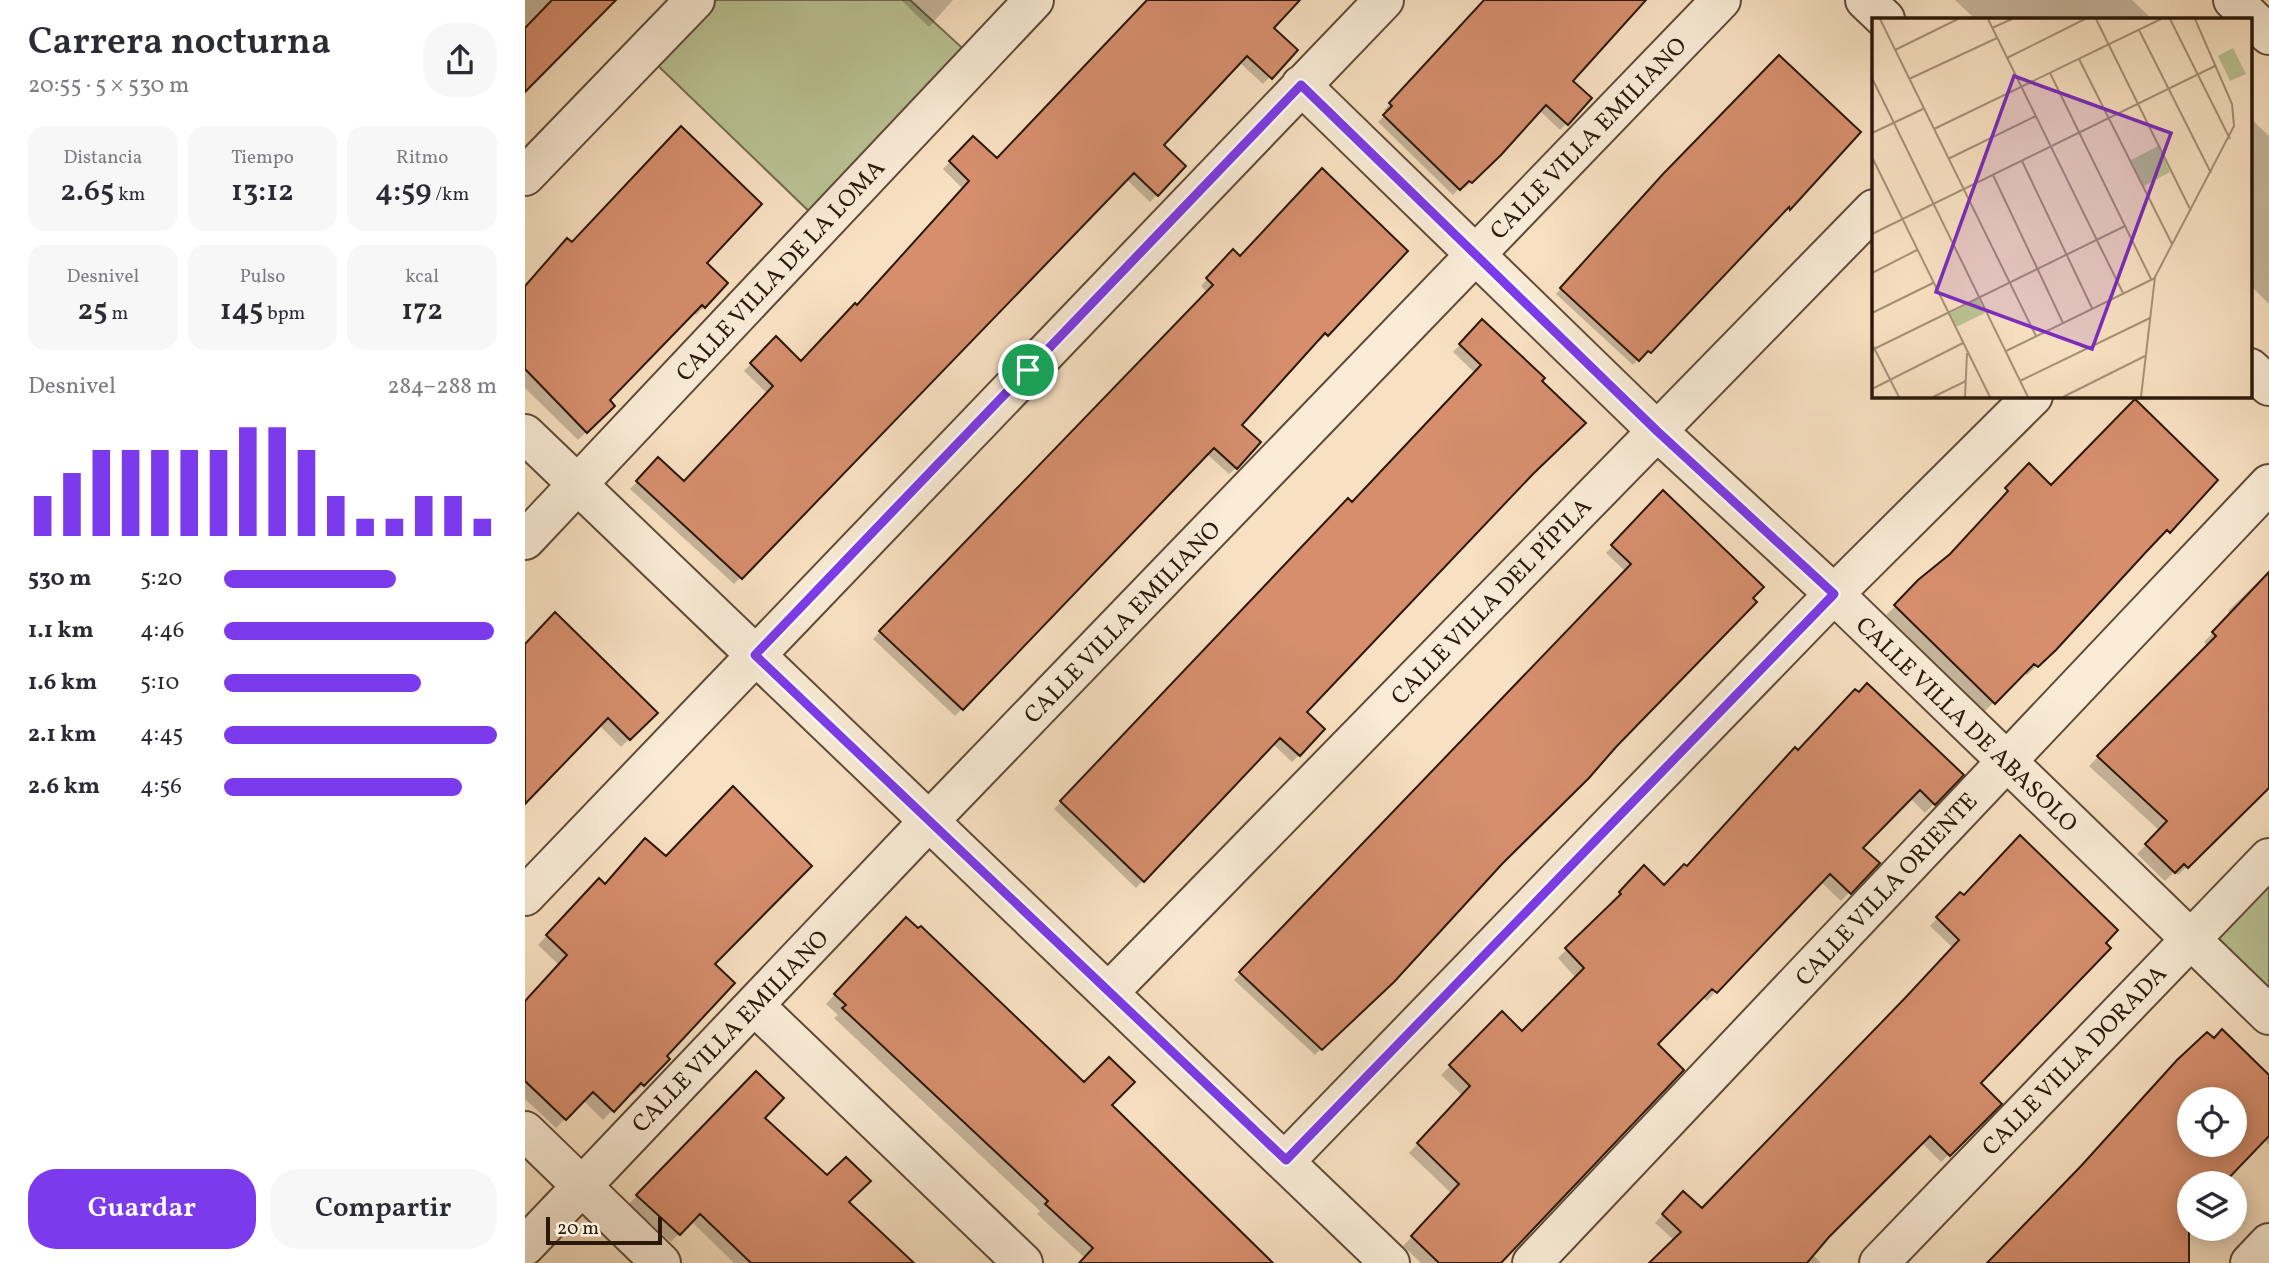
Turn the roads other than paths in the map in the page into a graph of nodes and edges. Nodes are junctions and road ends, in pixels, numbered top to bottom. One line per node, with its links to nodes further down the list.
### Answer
1 (695, 0): 12 (street)
2 (1034, 0): 21 (street, CALLE VILLA DE LA LOMA)
3 (1384, 0): 11 (street)
4 (1721, 0): 14 (street, CALLE VILLA EMILIANO)
5 (1865, 0): 7 (street)
6 (2233, 0): 9 (street)
7 (1884, 18)
8 (2252, 18): 10 (street)
9 (2252, 18)
10 (2269, 35)
11 (1301, 85): 14 (street, CALLE VILLA DE ABASOLO); 24 (street)
12 (525, 176)
13 (1872, 211): 18 (street, CALLE VILLA DEL PÍPILA)
14 (1476, 254): 18 (street, CALLE VILLA DE ABASOLO); 26 (street, CALLE VILLA EMILIANO)
15 (2252, 370): 16 (street)
16 (2269, 386)
17 (2032, 397): 23 (street)
18 (1657, 431): 23 (street, CALLE VILLA DE ABASOLO); 30 (street, CALLE VILLA DEL PÍPILA)
19 (525, 434): 21 (street)
20 (2269, 484): 25 (street, CALLE VILLA ORIENTE)
21 (577, 485): 22 (street, CALLE VILLA DE LA LOMA); 24 (street)
22 (525, 540)
23 (1834, 594): 25 (street, CALLE VILLA DE ABASOLO); 34 (street)
24 (755, 655): 26 (street); 28 (street)
25 (2006, 762): 29 (street, CALLE VILLA DE ABASOLO); 41 (street, CALLE VILLA ORIENTE)
26 (929, 822): 30 (street); 31 (street, CALLE VILLA EMILIANO)
27 (2269, 858): 29 (street, CALLE VILLA DORADA)
28 (525, 896)
29 (2190, 940): 32 (street, CALLE VILLA DE ABASOLO); 42 (street, CALLE VILLA DORADA)
30 (1109, 992): 34 (street)
31 (754, 1005): 35 (street, CALLE VILLA EMILIANO); 39 (street)
32 (2269, 1015)
33 (525, 1131): 35 (street)
34 (1286, 1160): 40 (street)
35 (582, 1187): 37 (street, CALLE VILLA EMILIANO); 38 (street)
36 (2269, 1243): 43 (street)
37 (525, 1246)
38 (660, 1263)
39 (1023, 1263)
40 (1390, 1263)
41 (1532, 1263)
42 (1879, 1263)
43 (2250, 1263)

